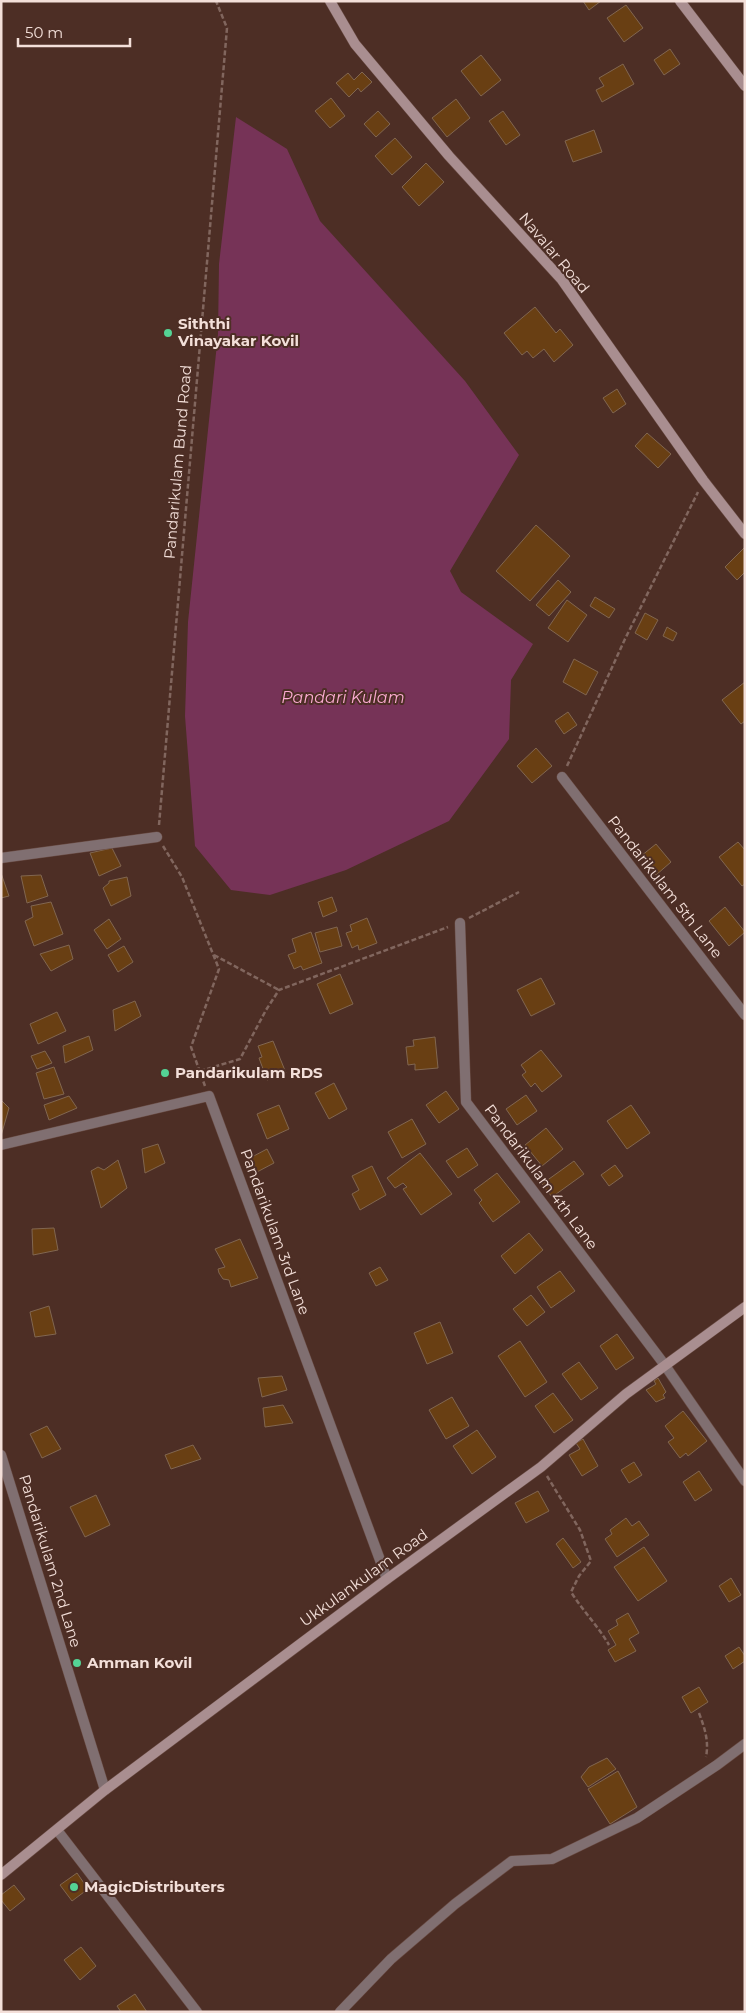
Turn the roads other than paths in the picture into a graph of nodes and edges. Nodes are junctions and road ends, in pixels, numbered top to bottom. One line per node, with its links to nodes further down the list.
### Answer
1 (330, 1): 4 (street, Navalar Road)
2 (680, 1): 3 (street)
3 (745, 86)
4 (745, 534)
5 (562, 777): 9 (street, Pandarikulam 5th Lane)
6 (158, 837): 7 (street)
7 (1, 858)
8 (460, 923): 12 (street, Pandarikulam 4th Lane)
9 (745, 1015)
10 (1, 1145): 15 (street, Pandarikulam 3rd Lane)
11 (745, 1307): 12 (street, Ukkulankulam Road)
12 (664, 1364): 14 (street, Pandarikulam 4th Lane); 15 (street, Ukkulankulam Road)
13 (1, 1455): 17 (street, Pandarikulam 2nd Lane)
14 (745, 1481)
15 (387, 1579): 17 (street, Ukkulankulam Road)
16 (745, 1744): 21 (street)
17 (105, 1790): 18 (street, Ukkulankulam Road)
18 (57, 1830): 19 (street, Ukkulankulam Road); 20 (street)
19 (1, 1875)
20 (197, 2012)
21 (340, 2012)

